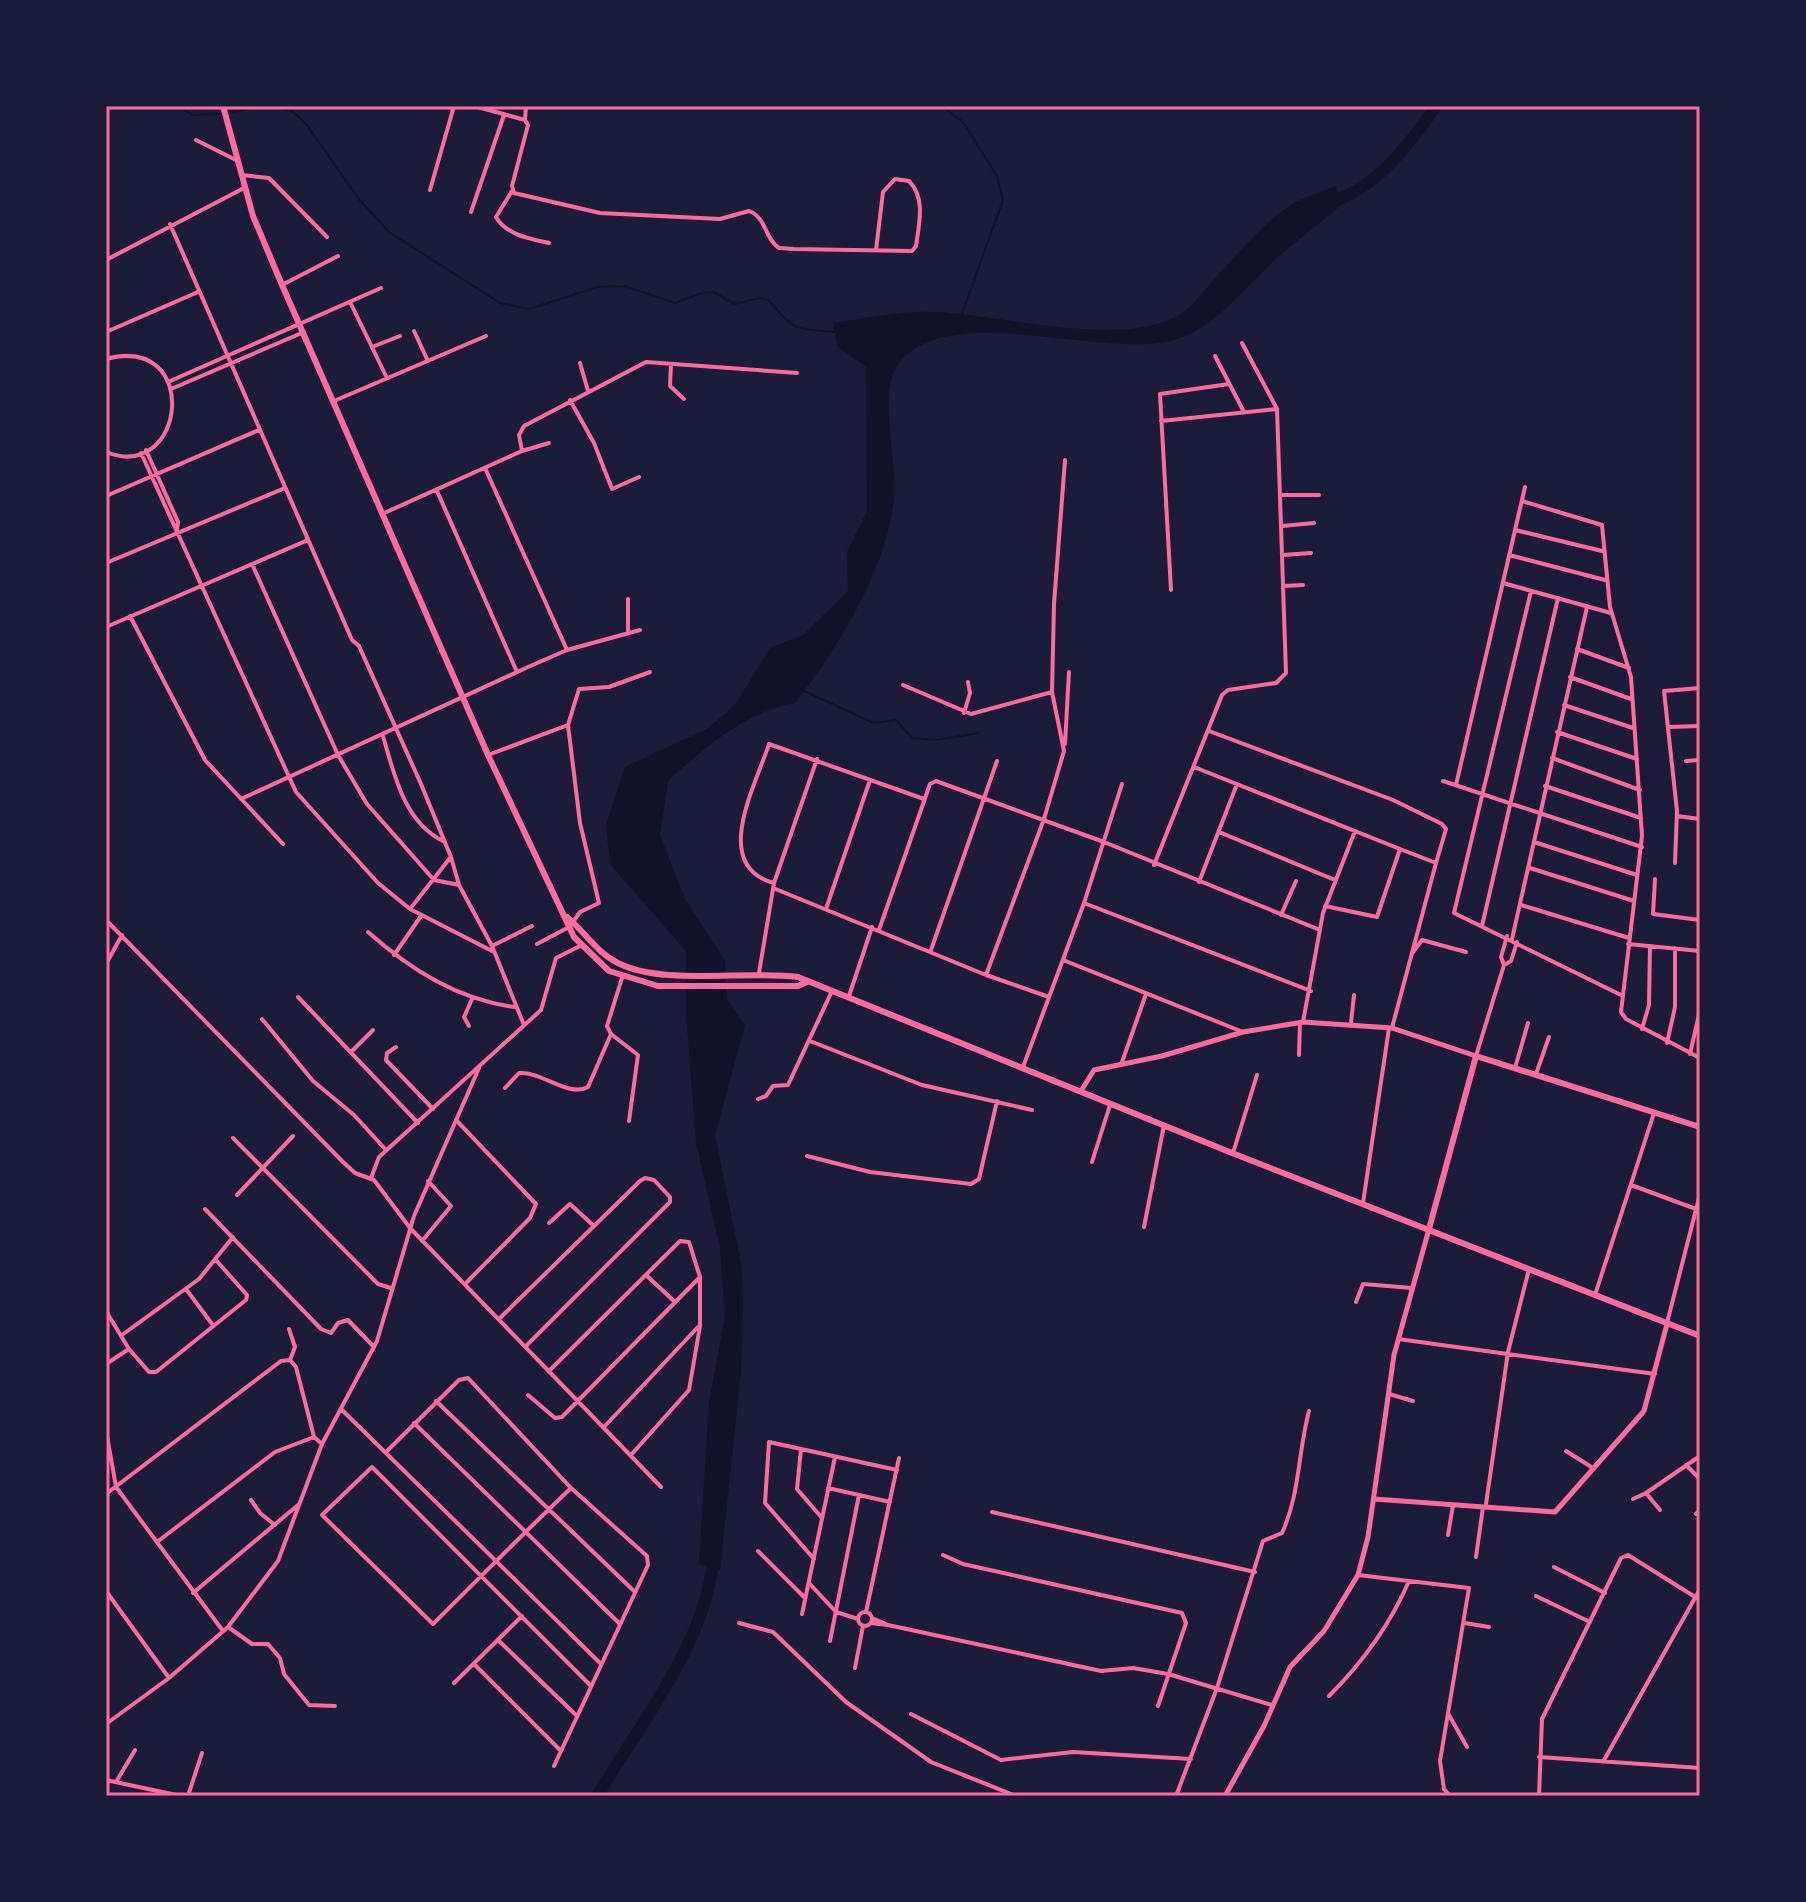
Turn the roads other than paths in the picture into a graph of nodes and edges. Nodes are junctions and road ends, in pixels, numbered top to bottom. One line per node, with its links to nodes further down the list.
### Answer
1 (223, 106): 8 (main road)
2 (454, 106): 11 (street)
3 (474, 106): 5 (street)
4 (526, 106): 6 (street)
5 (504, 115): 6 (street); 13 (street)
6 (525, 120): 12 (street)
7 (196, 140): 8 (street)
8 (238, 161): 9 (main road)
9 (241, 175): 10 (main road); 15 (street)
10 (244, 188): 14 (street); 20 (main road)
11 (430, 190)
12 (512, 191): 16 (street); 17 (street)
13 (471, 212)
14 (170, 224): 19 (street); 22 (street)
15 (327, 237)
16 (549, 243)
17 (876, 250): 17 (street)
18 (338, 256): 20 (street)
19 (106, 260)
20 (282, 285): 24 (main road)
21 (381, 288): 23 (street)
22 (198, 292): 26 (street); 33 (street)
23 (351, 304): 24 (street); 31 (street)
24 (300, 325): 27 (main road); 33 (street)
25 (414, 331): 35 (street)
26 (106, 332)
27 (304, 332): 36 (street); 47 (main road)
28 (400, 336): 31 (street)
29 (486, 336): 35 (street)
30 (1242, 343): 48 (street)
31 (372, 347): 40 (street)
32 (1215, 356): 42 (street)
33 (228, 357): 36 (street); 41 (street)
34 (106, 359): 41 (street)
35 (427, 359): 40 (street)
36 (231, 363): 43 (street); 51 (street)
37 (580, 363): 44 (street)
38 (671, 364): 39 (street); 44 (street); 45 (street)
39 (797, 373)
40 (386, 376): 47 (street)
41 (168, 382): 43 (street)
42 (1229, 384): 49 (street); 50 (street)
43 (171, 389): 55 (street)
44 (588, 391): 46 (street)
45 (684, 399)
46 (570, 400): 53 (street); 59 (street)
47 (334, 401): 67 (main road)
48 (1277, 409): 49 (street); 63 (street)
49 (1244, 412): 50 (street)
50 (1161, 421): 84 (street)
51 (259, 430): 58 (street); 61 (street)
52 (549, 443): 53 (street)
53 (522, 451): 57 (street)
54 (106, 452): 55 (street)
55 (143, 452): 58 (street)
56 (1065, 460): 104 (street)
57 (485, 468): 62 (street); 95 (street)
58 (154, 476): 65 (street); 71 (street)
59 (639, 477)
60 (1525, 487): 66 (street)
61 (285, 488): 71 (street); 72 (street)
62 (437, 491): 67 (street); 97 (street)
63 (1281, 495): 64 (street); 69 (street)
64 (1319, 495)
65 (106, 496)
66 (1522, 501): 70 (street); 73 (street)
67 (382, 514): 105 (main road)
68 (1314, 523): 69 (street)
69 (1282, 526): 75 (street)
70 (1515, 530): 73 (street); 76 (street)
71 (176, 532): 77 (street); 81 (street)
72 (308, 540): 78 (street); 113 (street)
73 (1603, 551): 79 (street)
74 (1311, 553): 75 (street)
75 (1283, 555): 83 (street)
76 (1509, 555): 79 (street); 80 (street)
77 (106, 563)
78 (252, 564): 81 (street); 118 (street)
79 (1605, 580): 89 (street)
80 (1503, 583): 85 (street); 132 (street)
81 (204, 585): 90 (street); 127 (street)
82 (1303, 585): 83 (street)
83 (1283, 586): 114 (street)
84 (1171, 590)
85 (1531, 591): 86 (street); 135 (street)
86 (1558, 598): 88 (street); 139 (street)
87 (628, 599): 93 (street)
88 (1587, 607): 89 (street); 94 (street)
89 (1611, 613): 96 (street)
90 (130, 616): 91 (street); 137 (street)
91 (106, 627)
92 (640, 630): 93 (street)
93 (628, 633): 95 (street)
94 (1577, 649): 96 (street); 100 (street)
95 (567, 650): 97 (street)
96 (1629, 668): 106 (street)
97 (517, 672): 105 (street)
98 (650, 672): 109 (street)
99 (1069, 672): 117 (street)
100 (1570, 677): 106 (street); 107 (street)
101 (968, 682): 108 (street)
102 (903, 685): 108 (street)
103 (1700, 688): 111 (street)
104 (1052, 692): 108 (street); 117 (street)
105 (464, 696): 113 (street); 119 (main road)
106 (1631, 699): 112 (street)
107 (1564, 705): 112 (street); 115 (street)
108 (964, 713)
109 (568, 725): 119 (street); 176 (street)
110 (1700, 726): 111 (street)
111 (1668, 727): 141 (street)
112 (1633, 728): 122 (street)
113 (396, 731): 116 (street); 147 (street)
114 (1209, 731): 126 (street); 154 (street)
115 (1557, 732): 120 (street); 122 (street)
116 (383, 736): 118 (street); 147 (street)
117 (1064, 747): 143 (street)
118 (338, 755): 127 (street); 160 (street)
119 (488, 755): 176 (main road)
120 (1552, 758): 133 (street); 134 (street)
121 (817, 759): 128 (street); 165 (street); 165 (street)
122 (1637, 759): 134 (street)
123 (1700, 760): 125 (street)
124 (997, 761): 136 (street)
125 (1686, 761)
126 (1194, 767): 131 (street); 156 (street)
127 (289, 775): 137 (street); 170 (street)
128 (870, 780): 138 (street); 171 (street)
129 (1443, 781): 132 (street)
130 (1122, 784): 148 (street)
131 (1237, 784): 145 (street); 146 (street)
132 (1456, 785): 135 (street)
133 (1545, 786): 140 (street); 142 (street)
134 (1640, 790): 142 (street)
135 (1484, 793): 139 (street); 178 (street)
136 (985, 797): 138 (street); 143 (street); 191 (street)
137 (241, 799): 150 (street)
138 (925, 799): 180 (street)
139 (1510, 803): 140 (street); 178 (street)
140 (1540, 813): 149 (street); 151 (street)
141 (1677, 816): 144 (street); 155 (street)
142 (1641, 818): 151 (street)
143 (1044, 819): 148 (street); 200 (street)
144 (1700, 819)
145 (1355, 831): 152 (street); 161 (street)
146 (1219, 832): 161 (street); 163 (street)
147 (445, 842): 153 (street)
148 (1104, 842): 156 (street); 167 (street)
149 (1534, 842): 157 (street); 158 (street)
150 (283, 844)
151 (1642, 847): 158 (street)
152 (1400, 849): 154 (street); 169 (street)
153 (451, 857): 160 (street); 164 (street)
154 (1436, 863): 193 (street)
155 (1675, 863)
156 (1154, 865): 163 (street)
157 (1530, 868): 166 (street); 168 (street)
158 (1637, 875): 166 (street)
159 (1655, 879): 175 (street)
160 (434, 880): 164 (street); 170 (street)
161 (1336, 880): 169 (street)
162 (1296, 881): 172 (street)
163 (1199, 882): 172 (street)
164 (459, 885): 190 (street)
165 (774, 886): 171 (street); 199 (street)
166 (1634, 901): 185 (street)
167 (1084, 903): 196 (street); 204 (street)
168 (1521, 905): 184 (street); 185 (street)
169 (1325, 906): 181 (street)
170 (410, 909): 173 (street)
171 (826, 909): 179 (street)
172 (1281, 915): 181 (street)
173 (421, 916): 190 (street); 195 (street)
174 (106, 920): 183 (street)
175 (1700, 920)
176 (570, 922): 186 (street); 187 (main road); 199 (main road)
177 (532, 926): 190 (street)
178 (1482, 926): 184 (street)
179 (872, 927): 180 (street); 208 (street)
180 (879, 930): 191 (street)
181 (1320, 930): 204 (street)
182 (368, 932): 195 (street)
183 (122, 935): 197 (street); 260 (street)
184 (1512, 939): 198 (street); 198 (street); 207 (street)
185 (1628, 941): 188 (street); 207 (street)
186 (537, 944)
187 (580, 946): 201 (main road); 218 (street)
188 (1650, 946): 189 (street); 221 (street)
189 (1675, 948): 192 (street); 227 (street)
190 (493, 949): 212 (street)
191 (931, 950): 200 (street)
192 (1700, 951)
193 (1413, 952): 194 (street); 220 (street)
194 (1466, 952)
195 (394, 955): 210 (street)
196 (1063, 960): 205 (street); 211 (street)
197 (106, 964)
198 (1504, 965): 232 (street)
199 (759, 973): 202 (main road)
200 (986, 975): 211 (street)
201 (622, 978): 202 (main road); 224 (street)
202 (807, 982): 203 (main road)
203 (832, 990): 208 (main road); 226 (street)
204 (1311, 991): 215 (street)
205 (1146, 994): 223 (street); 234 (street)
206 (1354, 995): 216 (street)
207 (1621, 995): 221 (street)
208 (849, 996): 235 (main road)
209 (298, 997): 229 (street)
210 (473, 997): 212 (street); 219 (street)
211 (1049, 997): 235 (street)
212 (514, 1007): 218 (street)
213 (1700, 1010): 230 (street)
214 (262, 1019): 255 (street)
215 (1302, 1022): 216 (street); 223 (street); 231 (street)
216 (1351, 1023): 220 (street)
217 (1528, 1023): 237 (street)
218 (524, 1025): 236 (street)
219 (469, 1026)
220 (1390, 1028): 232 (street); 265 (street)
221 (1642, 1029): 227 (street)
222 (373, 1030): 229 (street)
223 (1243, 1032): 234 (street)
224 (611, 1034): 240 (street); 249 (street)
225 (1549, 1037): 238 (street)
226 (810, 1041): 242 (street); 243 (street)
227 (1667, 1043): 230 (street)
228 (396, 1047): 245 (street)
229 (351, 1052): 250 (street)
230 (1690, 1054): 233 (street)
231 (1299, 1055)
232 (1476, 1056): 237 (main road); 272 (main road)
233 (1700, 1058)
234 (1121, 1065): 241 (street)
235 (1023, 1067): 241 (main road)
236 (479, 1068): 245 (street); 248 (street)
237 (1515, 1068): 238 (main road)
238 (1536, 1074): 247 (main road)
239 (1257, 1075): 256 (street)
240 (505, 1088)
241 (1081, 1091): 244 (main road)
242 (758, 1099)
243 (997, 1101): 246 (street); 257 (street)
244 (1111, 1102): 251 (main road); 258 (street)
245 (433, 1109): 250 (street)
246 (1032, 1110)
247 (1654, 1113): 252 (main road); 262 (street)
248 (456, 1120): 261 (street); 279 (street)
249 (629, 1121)
250 (418, 1123): 255 (street)
251 (1164, 1125): 256 (main road); 270 (street)
252 (1700, 1127)
253 (293, 1136): 259 (street)
254 (233, 1138): 259 (street)
255 (387, 1151): 260 (street)
256 (1232, 1153): 265 (main road)
257 (807, 1156)
258 (1092, 1162)
259 (263, 1168): 264 (street); 280 (street)
260 (371, 1178): 271 (street)
261 (428, 1181): 271 (street); 274 (street)
262 (1631, 1185): 267 (street); 283 (street)
263 (1700, 1194): 267 (street)
264 (237, 1195)
265 (1363, 1203): 272 (main road)
266 (205, 1209): 273 (street)
267 (1696, 1209): 289 (street)
268 (549, 1223): 269 (street)
269 (594, 1226): 287 (street); 295 (street)
270 (1144, 1227)
271 (410, 1228): 274 (street); 280 (street)
272 (1429, 1229): 276 (main road); 281 (street)
273 (233, 1236): 275 (street); 296 (street)
274 (422, 1241): 279 (street)
275 (215, 1259): 282 (street); 288 (street)
276 (1529, 1269): 283 (main road); 298 (street)
277 (646, 1275): 278 (street); 284 (street); 301 (street)
278 (700, 1277): 284 (street); 290 (street)
279 (466, 1283): 287 (street)
280 (391, 1288): 296 (street)
281 (1412, 1288): 285 (street); 294 (street)
282 (186, 1289): 288 (street); 292 (street)
283 (1595, 1295): 289 (main road)
284 (675, 1302): 305 (street)
285 (1356, 1302)
286 (106, 1311): 292 (street)
287 (500, 1318): 295 (street)
288 (212, 1324): 297 (street)
289 (1667, 1324): 293 (main road); 302 (street)
290 (700, 1326): 311 (street); 318 (street)
291 (289, 1329): 299 (street)
292 (122, 1335): 297 (street)
293 (1700, 1336)
294 (1398, 1339): 298 (street); 303 (street)
295 (526, 1346): 301 (street)
296 (374, 1347): 308 (street)
297 (129, 1349): 300 (street)
298 (1508, 1352): 302 (street); 339 (street)
299 (290, 1360): 313 (street); 326 (street)
300 (106, 1364)
301 (550, 1370): 305 (street)
302 (1655, 1374): 323 (street)
303 (1389, 1394): 307 (street); 333 (street)
304 (528, 1395): 305 (street)
305 (578, 1400): 311 (street)
306 (436, 1401): 310 (street); 328 (street); 340 (street)
307 (1413, 1401)
308 (341, 1409): 314 (street); 317 (street)
309 (1309, 1411): 354 (street)
310 (414, 1423): 317 (street); 345 (street)
311 (604, 1427): 318 (street)
312 (106, 1430): 326 (street)
313 (314, 1437): 314 (street); 347 (street)
314 (322, 1444): 337 (street)
315 (801, 1449): 320 (street); 343 (street); 352 (street)
316 (1566, 1451): 323 (street)
317 (386, 1452): 351 (street)
318 (631, 1455): 327 (street)
319 (1700, 1456): 322 (street)
320 (835, 1457): 324 (street); 329 (street)
321 (899, 1458): 324 (street)
322 (1686, 1465): 325 (street); 330 (street)
323 (1593, 1468): 339 (street)
324 (897, 1470): 336 (street)
325 (1700, 1479)
326 (116, 1487): 331 (street); 347 (street)
327 (661, 1487)
328 (571, 1488): 340 (street); 361 (street)
329 (828, 1488): 332 (street); 343 (street)
330 (1646, 1493): 334 (street); 341 (street)
331 (106, 1494)
332 (859, 1495): 336 (street); 368 (street)
333 (1374, 1499): 338 (street); 356 (street)
334 (1633, 1499)
335 (251, 1500): 344 (street)
336 (890, 1502): 369 (street)
337 (302, 1503): 344 (street); 379 (street)
338 (1454, 1503): 339 (street); 346 (street)
339 (1485, 1504): 350 (street)
340 (548, 1510): 345 (street); 361 (street)
341 (1660, 1510)
342 (992, 1512): 354 (street)
343 (822, 1518): 352 (street)
344 (275, 1525): 362 (street)
345 (526, 1531): 351 (street); 377 (street)
346 (1448, 1535)
347 (156, 1542): 362 (street)
348 (758, 1551): 366 (street)
349 (943, 1555): 387 (street)
350 (1476, 1557)
351 (497, 1559): 355 (street); 385 (street)
352 (814, 1559): 358 (street)
353 (1554, 1567): 363 (street)
354 (1255, 1572): 391 (street)
355 (481, 1575): 355 (street); 371 (street)
356 (1358, 1575): 357 (street); 393 (street)
357 (1409, 1581): 376 (street); 392 (street)
358 (809, 1583): 366 (street); 368 (street)
359 (1700, 1589): 364 (street)
360 (106, 1591): 388 (street)
361 (635, 1592): 377 (street)
362 (193, 1593): 381 (street)
363 (1605, 1593): 364 (street); 374 (street)
364 (1694, 1595): 367 (street); 406 (street)
365 (1536, 1596): 374 (street)
366 (805, 1598): 370 (street)
367 (1700, 1600)
368 (836, 1612): 372 (street); 383 (street)
369 (866, 1612): 372 (street); 373 (street)
370 (802, 1614)
371 (522, 1616): 382 (street); 390 (street)
372 (858, 1619): 378 (street)
373 (872, 1621): 378 (street); 387 (street)
374 (1590, 1622): 404 (street)
375 (739, 1623): 413 (street)
376 (1465, 1623): 380 (street); 396 (street)
377 (620, 1624): 385 (street)
378 (863, 1626): 386 (street)
379 (228, 1627): 381 (street); 394 (street)
380 (1489, 1627)
381 (223, 1631): 388 (street)
382 (498, 1640): 384 (street); 398 (street)
383 (830, 1641)
384 (474, 1664): 389 (street); 402 (street)
385 (601, 1664): 390 (street)
386 (855, 1668)
387 (1168, 1674): 391 (street); 395 (street)
388 (169, 1678): 399 (street)
389 (454, 1683)
390 (591, 1686): 398 (street)
391 (1217, 1688): 393 (street); 405 (street)
392 (1329, 1696)
393 (1272, 1705): 415 (street)
394 (335, 1706)
395 (1158, 1706)
396 (1447, 1713): 400 (street); 416 (street)
397 (911, 1714): 405 (street)
398 (577, 1716): 402 (street)
399 (106, 1724)
400 (1467, 1747)
401 (135, 1750): 410 (street)
402 (561, 1751): 407 (street)
403 (202, 1753): 412 (street)
404 (1539, 1757): 406 (street); 417 (street)
405 (1191, 1759): 414 (street)
406 (1603, 1762): 408 (street)
407 (554, 1766)
408 (1700, 1768)
409 (106, 1780): 410 (street)
410 (116, 1783): 411 (street)
411 (181, 1796)
412 (188, 1796)
413 (1016, 1796)
414 (1176, 1796)
415 (1225, 1796)
416 (1450, 1796)
417 (1539, 1796)

